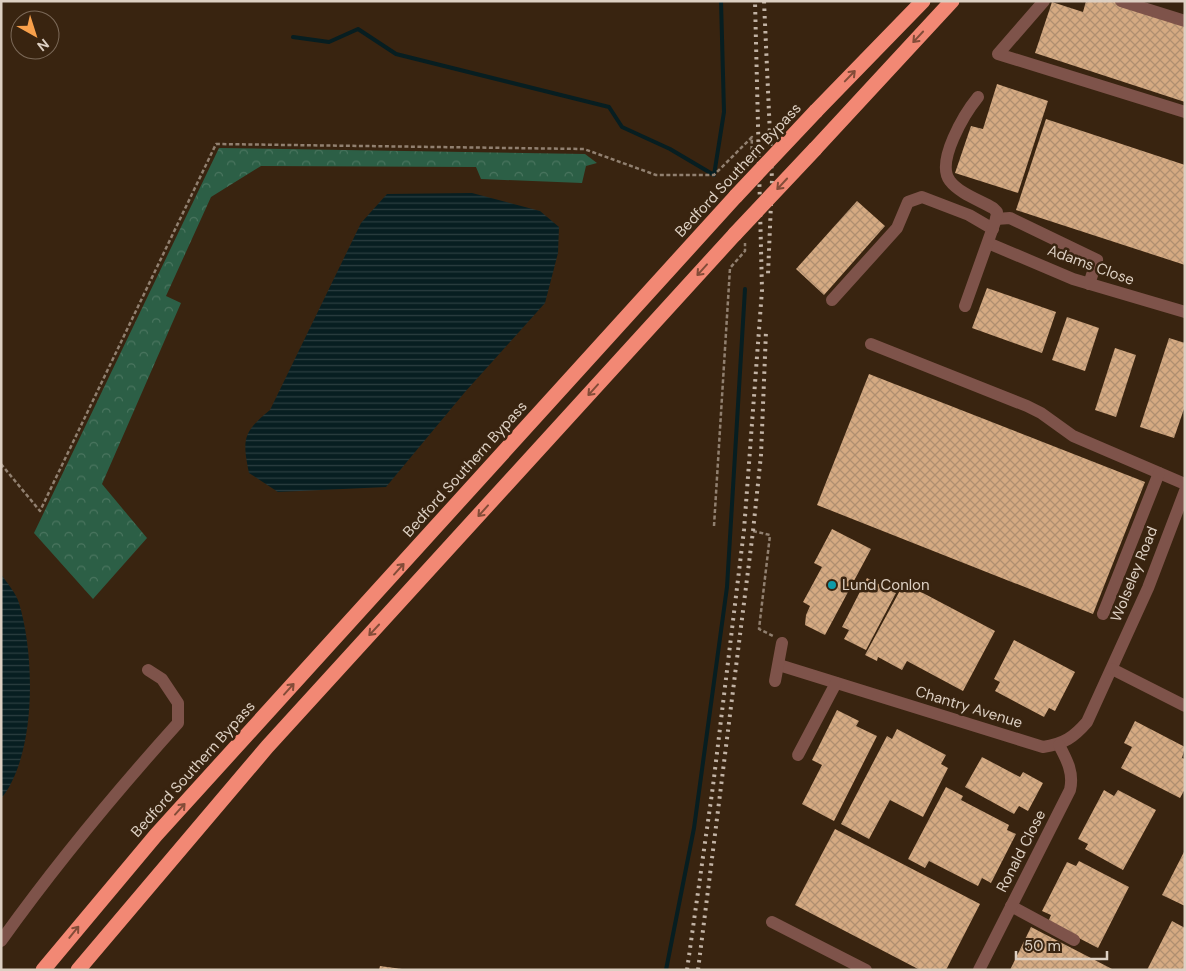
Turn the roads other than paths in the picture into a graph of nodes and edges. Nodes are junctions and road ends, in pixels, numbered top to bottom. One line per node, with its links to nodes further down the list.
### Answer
1 (923, 1): 32 (highway, Bedford Southern Bypass, one-way to 1, bridge)
2 (952, 1): 33 (highway, one-way to 33, bridge)
3 (1044, 1): 7 (street)
4 (1121, 1): 5 (street)
5 (1185, 21)
6 (978, 97): 8 (street)
7 (1185, 112)
8 (994, 224): 9 (street); 10 (street); 11 (street)
9 (988, 243): 10 (street, Adams Close); 12 (street)
10 (1089, 284): 13 (street, Adams Close)
11 (832, 300)
12 (965, 306)
13 (1185, 312)
14 (871, 344): 15 (street)
15 (1159, 473): 16 (street); 18 (street)
16 (1185, 484)
17 (1185, 491): 21 (street, Wolseley Road)
18 (1103, 614)
19 (782, 643): 20 (street)
20 (779, 665): 23 (street); 24 (street, Chantry Avenue)
21 (1112, 669): 25 (street); 26 (street)
22 (148, 670): 31 (street)
23 (775, 681)
24 (836, 682): 26 (street, Chantry Avenue); 27 (street)
25 (1185, 706)
26 (1059, 745): 28 (street, Ronald Close)
27 (798, 755)
28 (1011, 906): 30 (street); 35 (street, Ronald Close)
29 (772, 922): 34 (street)
30 (1074, 940)
31 (1, 941)
32 (43, 970)
33 (78, 970)
34 (866, 970)
35 (978, 970)

